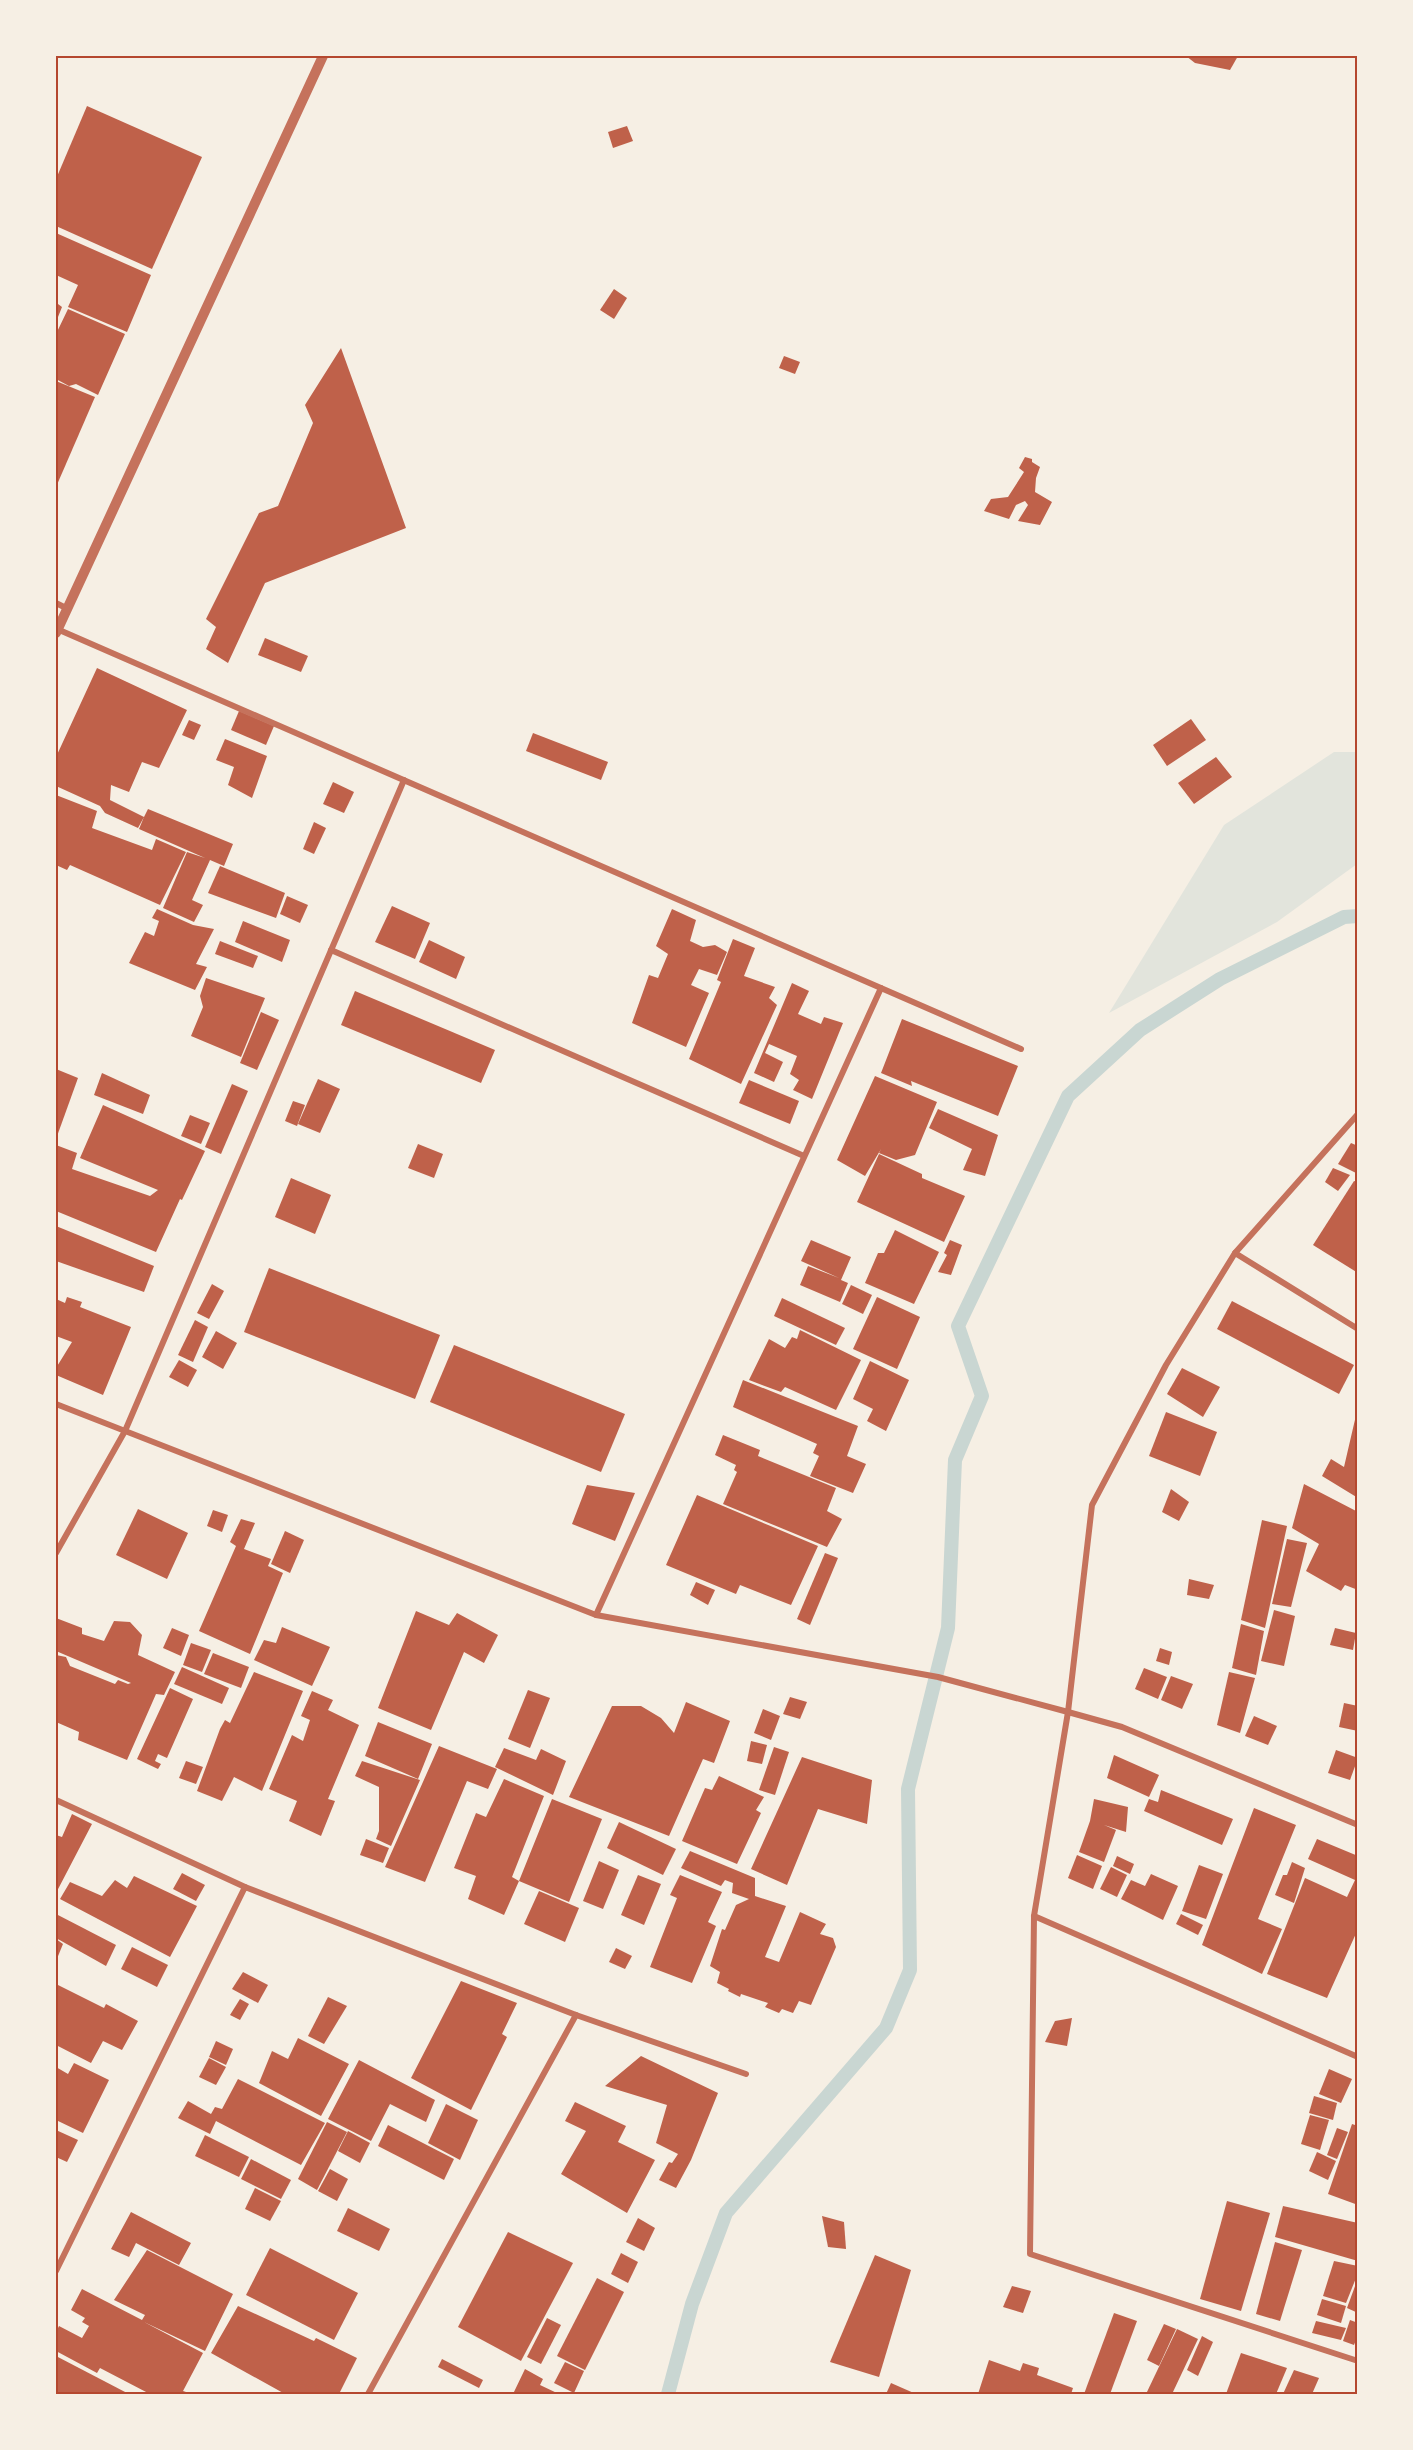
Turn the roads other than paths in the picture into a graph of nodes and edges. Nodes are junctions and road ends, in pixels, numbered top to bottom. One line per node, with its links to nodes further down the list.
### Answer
1 (323, 56): 3 (street)
2 (56, 603): 3 (street)
3 (66, 608): 4 (street)
4 (56, 631): 5 (street)
5 (404, 780): 6 (street); 7 (street)
6 (331, 950): 10 (street); 14 (street)
7 (881, 988): 8 (street); 10 (street)
8 (1021, 1049)
9 (1358, 1114): 11 (street)
10 (804, 1156): 16 (street)
11 (1235, 1253): 12 (street); 17 (street)
12 (1358, 1329)
13 (56, 1404): 14 (street)
14 (125, 1431): 15 (street); 16 (street)
15 (56, 1552)
16 (596, 1615): 17 (street)
17 (1068, 1712): 19 (street); 21 (street)
18 (56, 1800): 20 (street)
19 (1358, 1825)
20 (245, 1887): 22 (street); 25 (street)
21 (1034, 1916): 23 (street); 26 (street)
22 (576, 2015): 24 (street); 27 (street)
23 (1358, 2057)
24 (746, 2074)
25 (56, 2271)
26 (1358, 2361)
27 (368, 2394)

